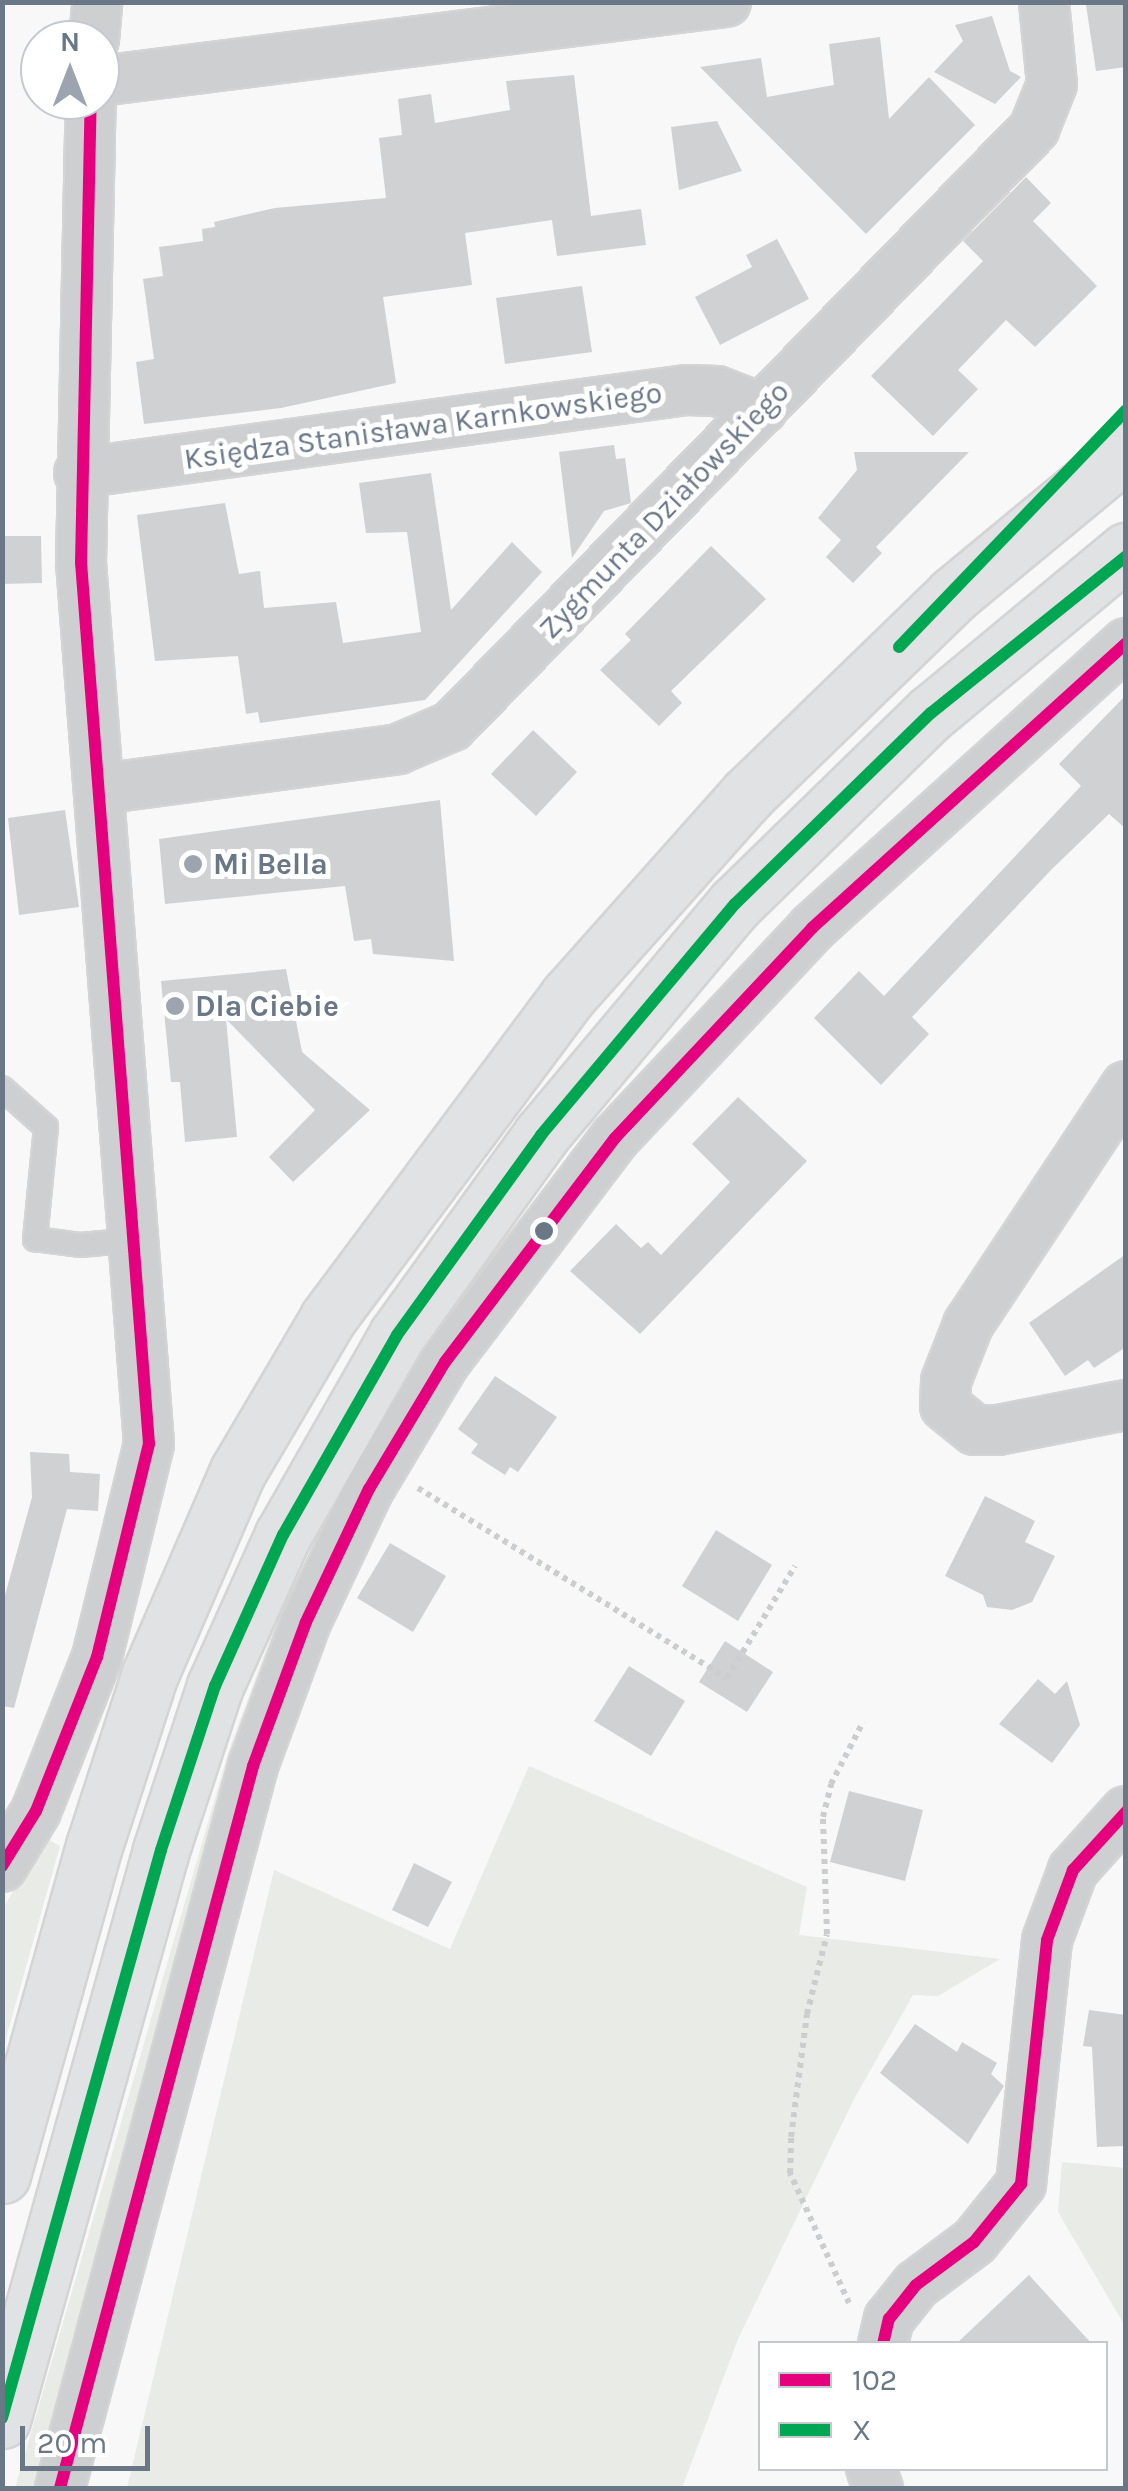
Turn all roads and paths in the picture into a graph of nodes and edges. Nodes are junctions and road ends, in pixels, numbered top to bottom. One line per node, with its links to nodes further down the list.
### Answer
1 (726, 2): 3 (street)
2 (1044, 2): 5 (street, Zygmunta Działowskiego)
3 (120, 78)
4 (90, 120): 8 (street)
5 (764, 408): 8 (street, Księdza Stanisława Karnkowskiego); 12 (street, Zygmunta Działowskiego)
6 (1126, 409): 10 (highway)
7 (1126, 452): 10 (highway)
8 (79, 473): 12 (street)
9 (1119, 558): 24 (highway)
10 (952, 595): 22 (highway)
11 (1126, 643): 25 (street)
12 (100, 789): 15 (street)
13 (1126, 1086): 16 (street)
14 (2, 1088): 15 (lane)
15 (136, 1240): 21 (street)
16 (1126, 1405)
17 (453, 1508): 18 (path)
18 (795, 1566)
19 (862, 1722): 23 (path)
20 (1126, 1811): 23 (street)
21 (2, 1867)
22 (2, 2175)
23 (875, 2325)
24 (2, 2420)
25 (60, 2488)

